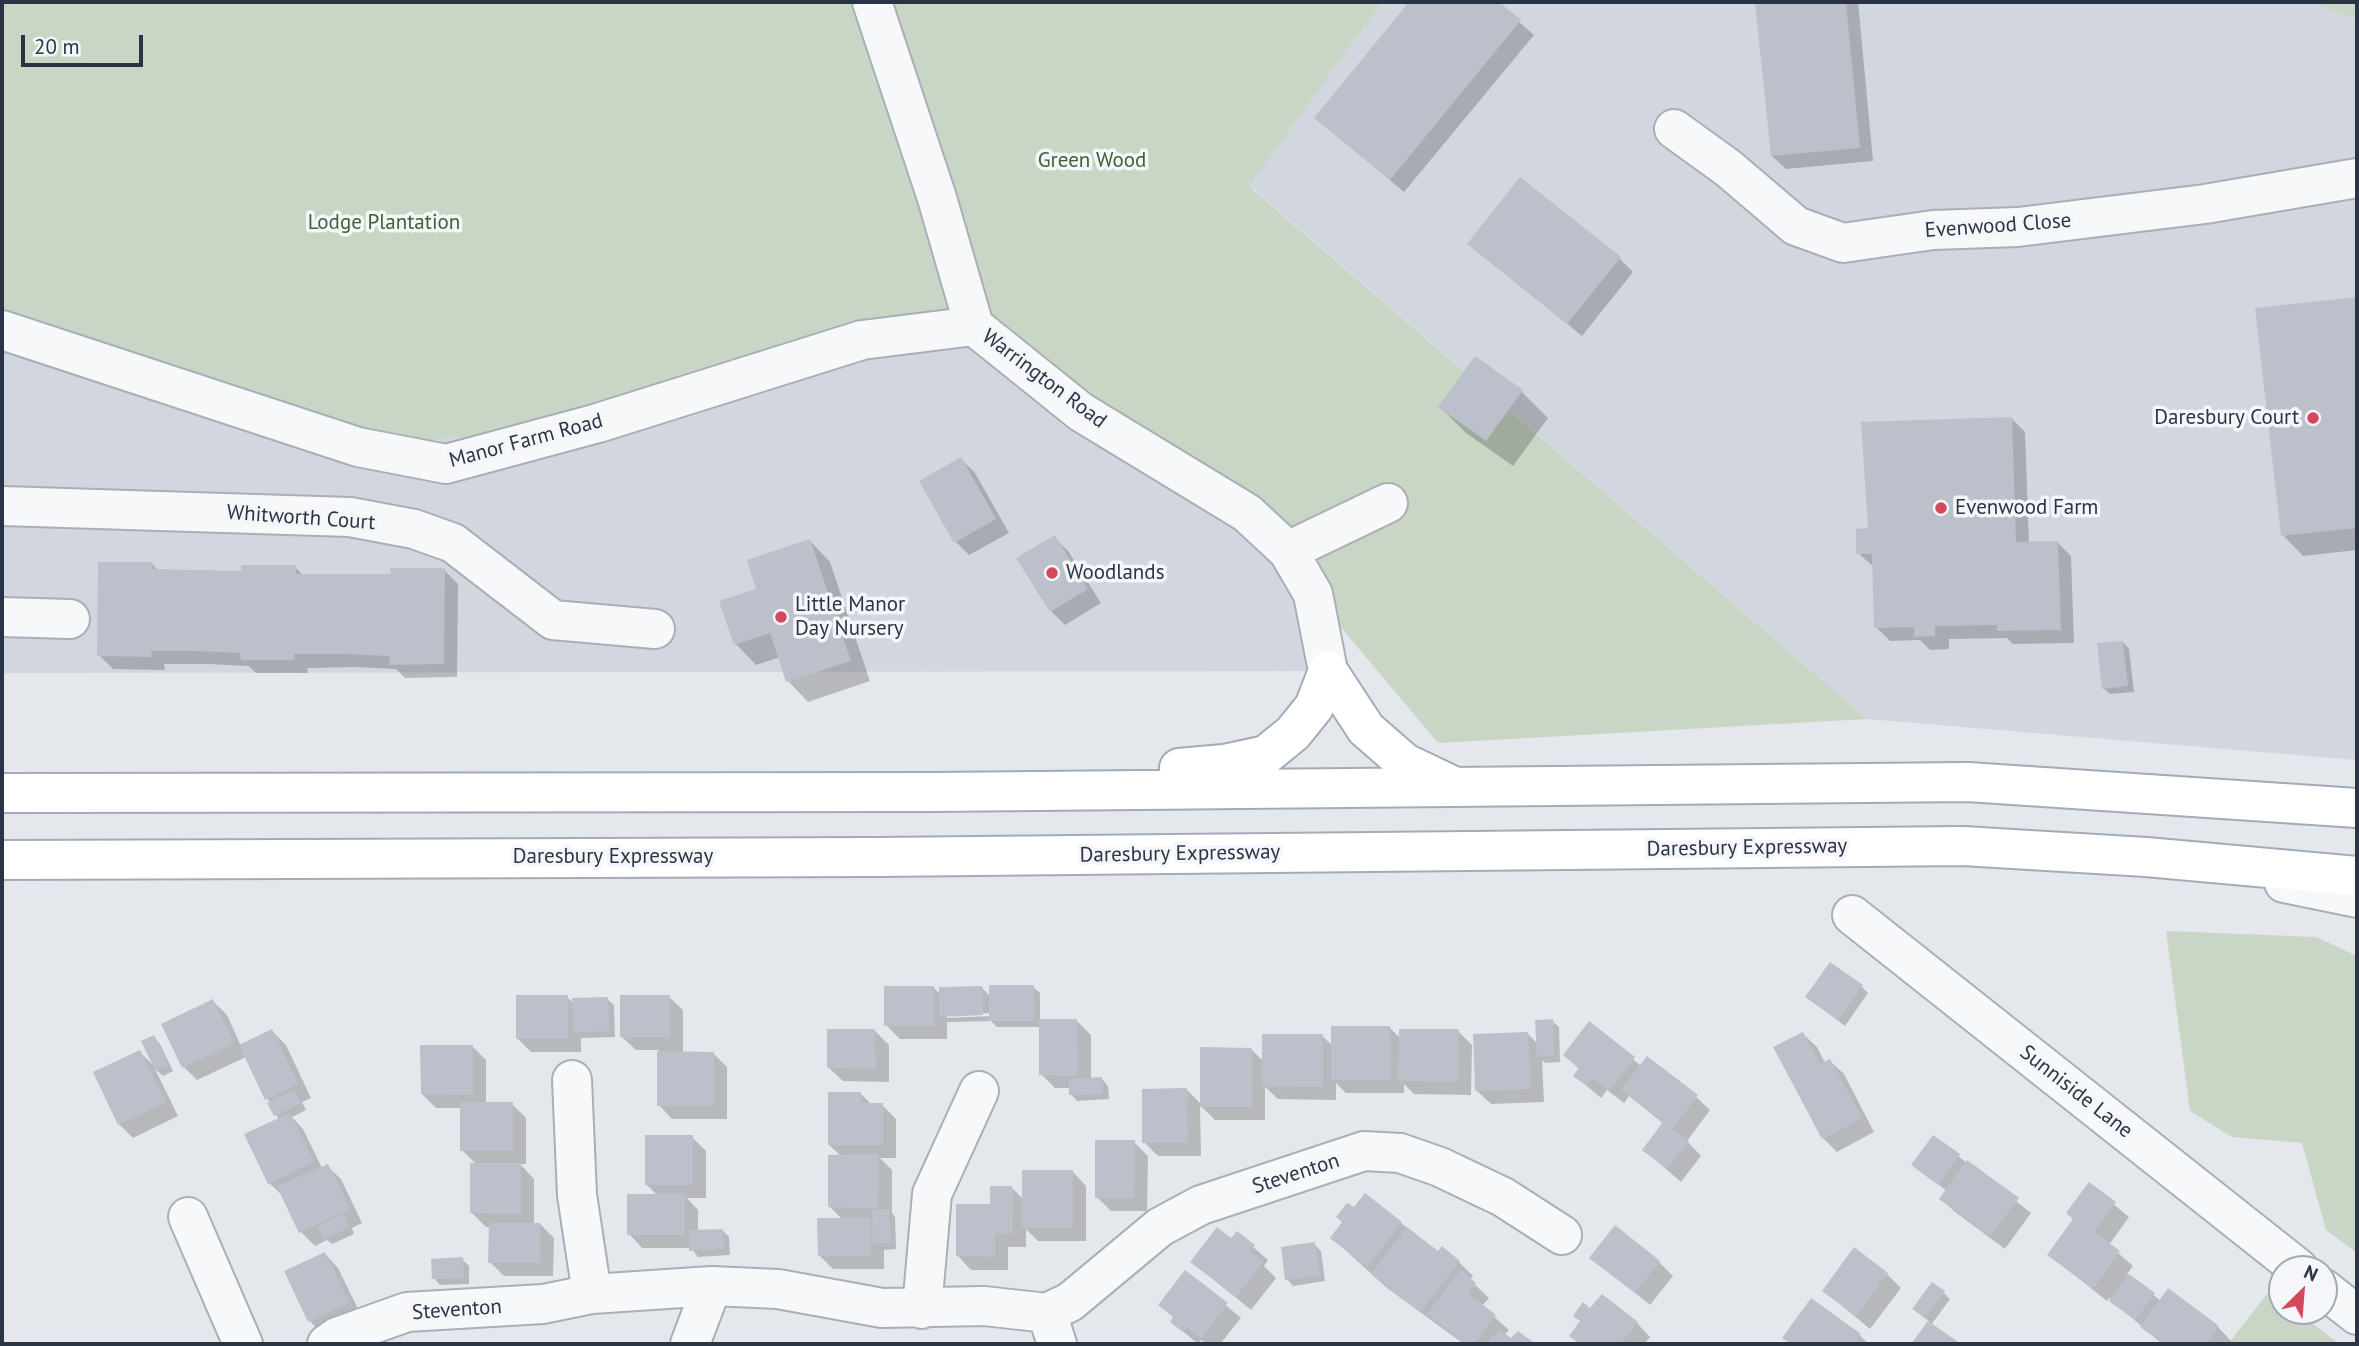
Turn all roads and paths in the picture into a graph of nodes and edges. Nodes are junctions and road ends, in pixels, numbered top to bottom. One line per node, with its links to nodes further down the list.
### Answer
1 (872, 2): 4 (street, Warrington Road)
2 (1674, 129): 3 (street, Evenwood Close)
3 (2357, 178)
4 (974, 326): 5 (street, Manor Farm Road); 8 (street, Warrington Road)
5 (2, 330)
6 (1388, 503): 8 (street)
7 (2, 506): 11 (street, Whitworth Court)
8 (1288, 551): 12 (street, Warrington Road)
9 (2, 617): 10 (street)
10 (70, 619)
11 (654, 629)
12 (1328, 670): 13 (main road); 14 (main road)
13 (1459, 789): 14 (main road); 16 (main road)
14 (933, 792): 15 (main road)
15 (2, 793)
16 (2357, 808)
17 (2146, 856): 18 (main road, Daresbury Expressway); 19 (main road, Daresbury Expressway); 20 (street)
18 (2, 860)
19 (2357, 876)
20 (2357, 898)
21 (1852, 915): 26 (street, Sunniside Lane)
22 (572, 1080): 28 (street)
23 (979, 1091): 30 (street)
24 (188, 1217): 33 (street)
25 (1562, 1235): 32 (street, Steventon)
26 (2281, 1255)
27 (712, 1286): 28 (street, Steventon); 30 (street, Steventon); 35 (street)
28 (592, 1294): 34 (street, Steventon)
29 (2338, 1300): 31 (street)
30 (922, 1309): 32 (street, Steventon)
31 (2357, 1315)
32 (1052, 1329)
33 (243, 1344)
34 (327, 1344)
35 (690, 1344)

